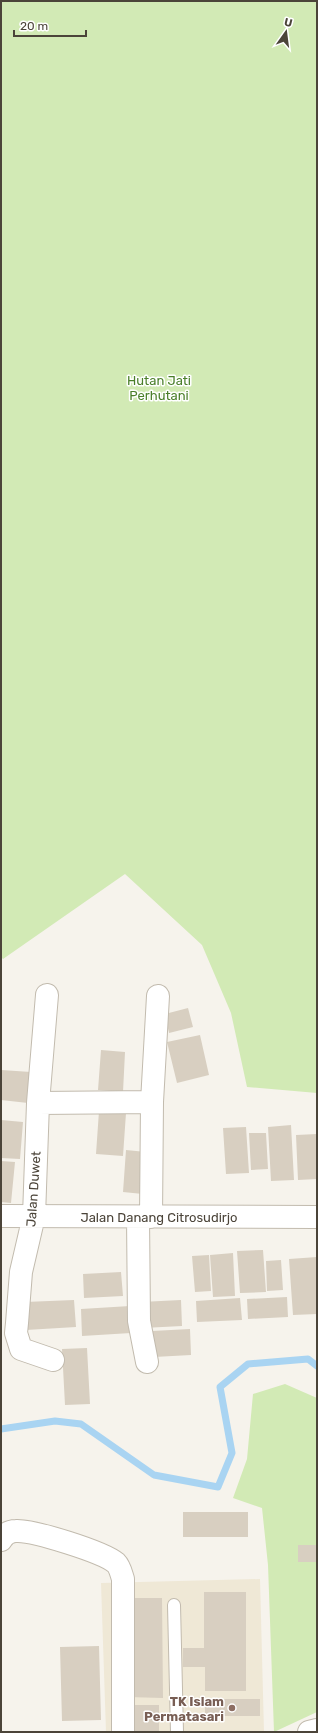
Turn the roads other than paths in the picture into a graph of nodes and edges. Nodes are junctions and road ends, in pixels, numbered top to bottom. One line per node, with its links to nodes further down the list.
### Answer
1 (47, 995): 4 (street, Jalan Duwet)
2 (158, 996): 3 (street)
3 (152, 1102): 4 (street); 7 (street)
4 (38, 1103): 6 (street, Jalan Duwet)
5 (1, 1216): 6 (street, Jalan Danang Citrosudirjo)
6 (34, 1216): 7 (street, Jalan Danang Citrosudirjo); 9 (street, Jalan Duwet)
7 (145, 1217): 8 (street, Jalan Danang Citrosudirjo); 10 (street)
8 (317, 1218)
9 (53, 1360)
10 (147, 1362)
11 (1, 1540): 14 (street)
12 (174, 1605): 15 (lane)
13 (317, 1730): 16 (street)
14 (123, 1732)
15 (177, 1732)
16 (309, 1732)

